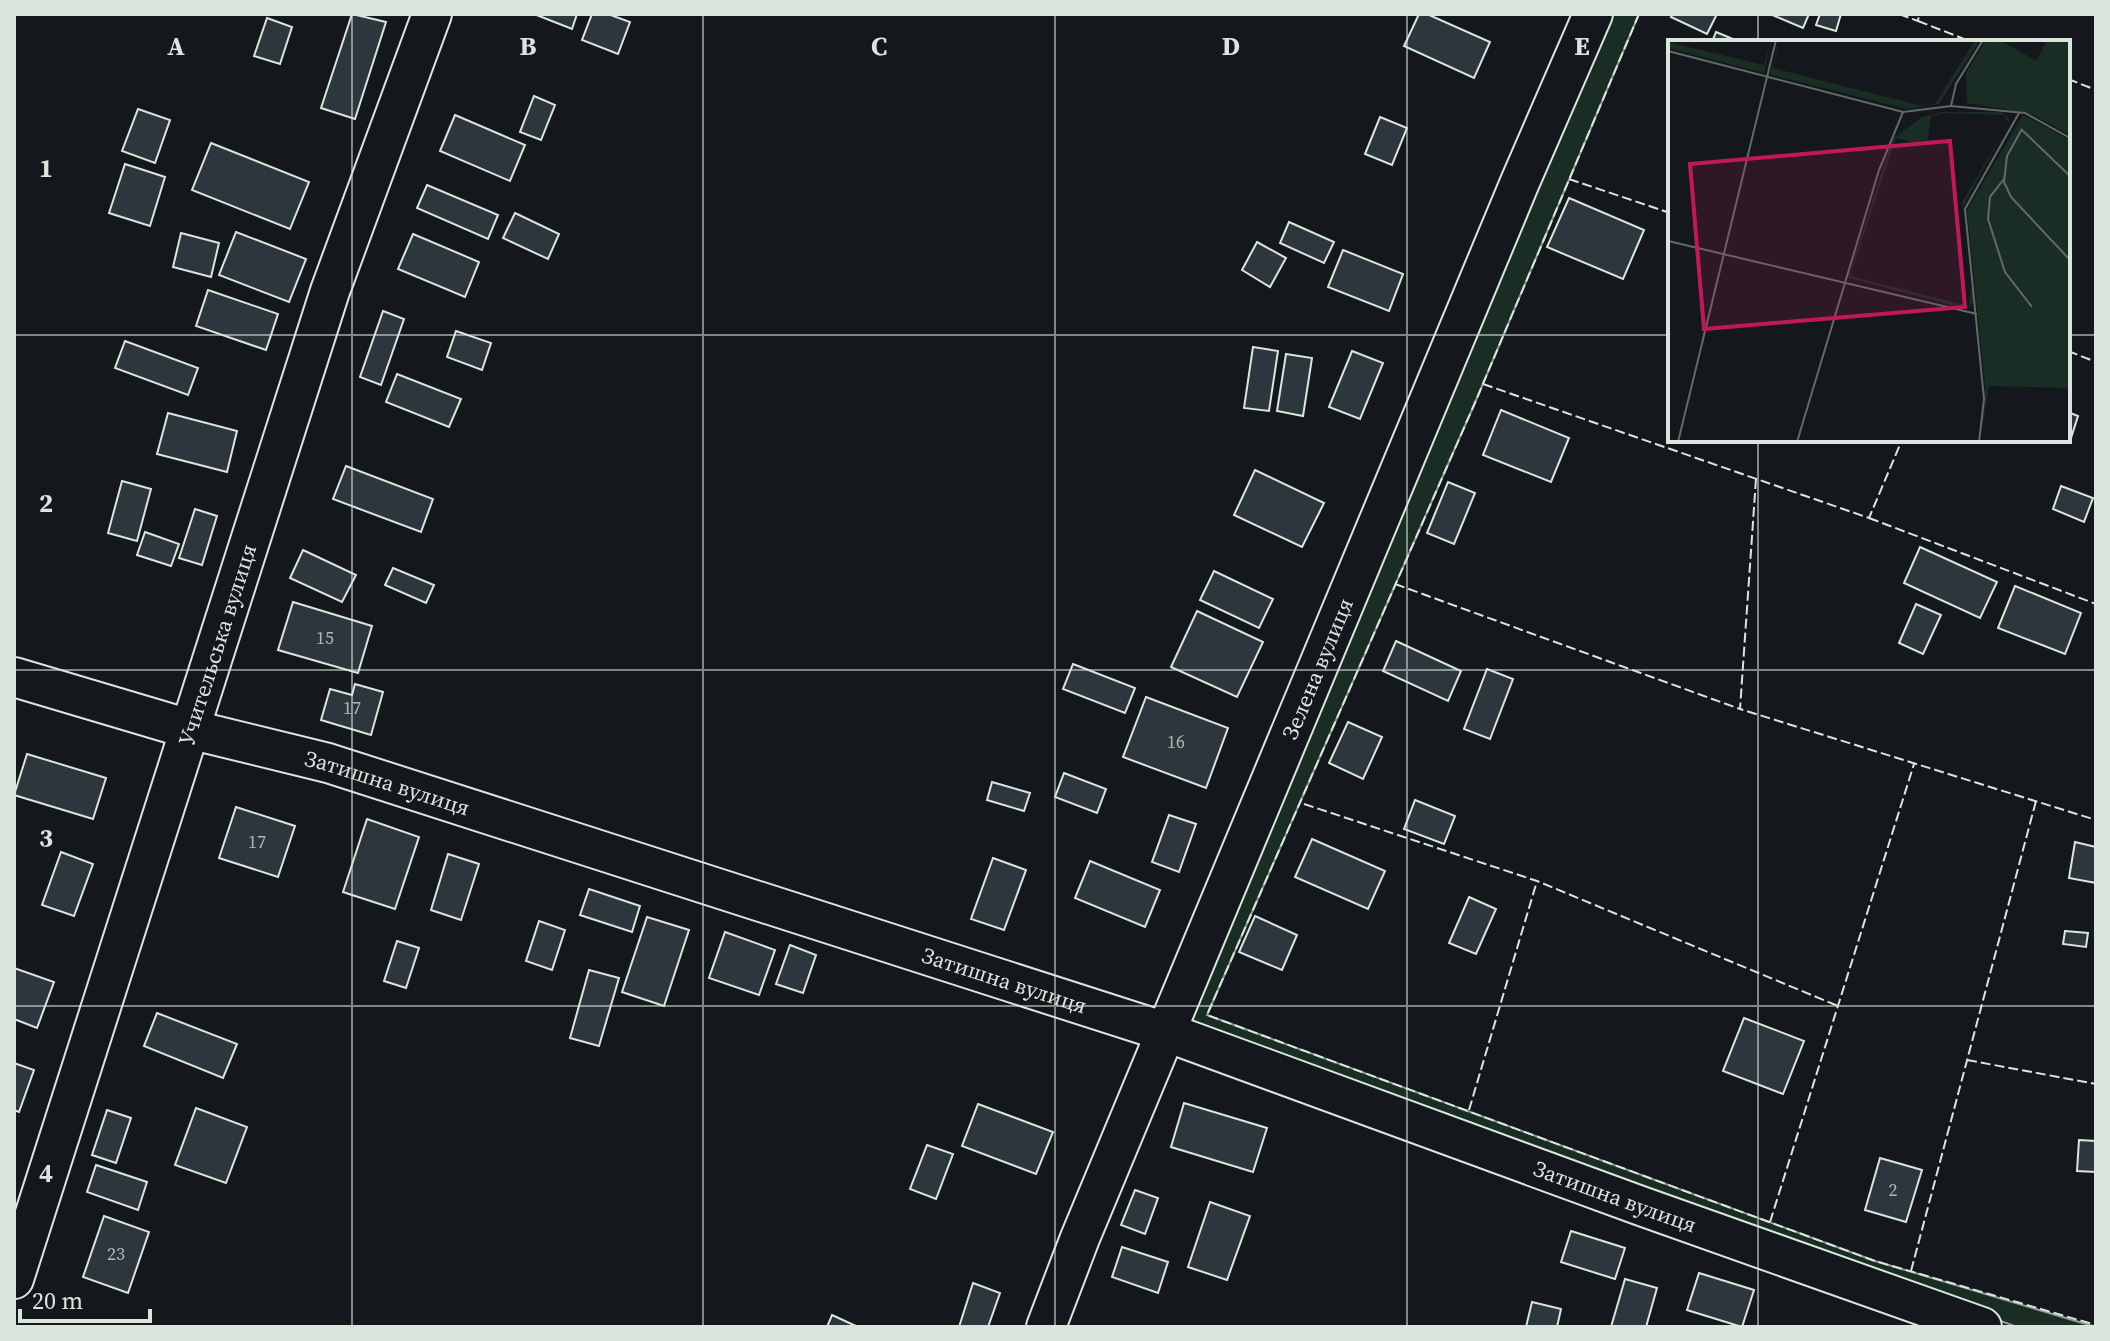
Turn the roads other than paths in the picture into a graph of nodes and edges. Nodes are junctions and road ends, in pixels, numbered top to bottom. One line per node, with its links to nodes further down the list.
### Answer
1 (432, 14): 4 (street, Учительська вулиця)
2 (1593, 14): 5 (street, Зелена вулиця)
3 (14, 677): 4 (street, Затишна вулиця)
4 (189, 729): 5 (street, Затишна вулиця); 6 (street, Учительська вулиця)
5 (1166, 1032): 7 (street, Зелена вулиця); 8 (street, Затишна вулиця)
6 (14, 1279)
7 (1046, 1327)
8 (1982, 1327)

